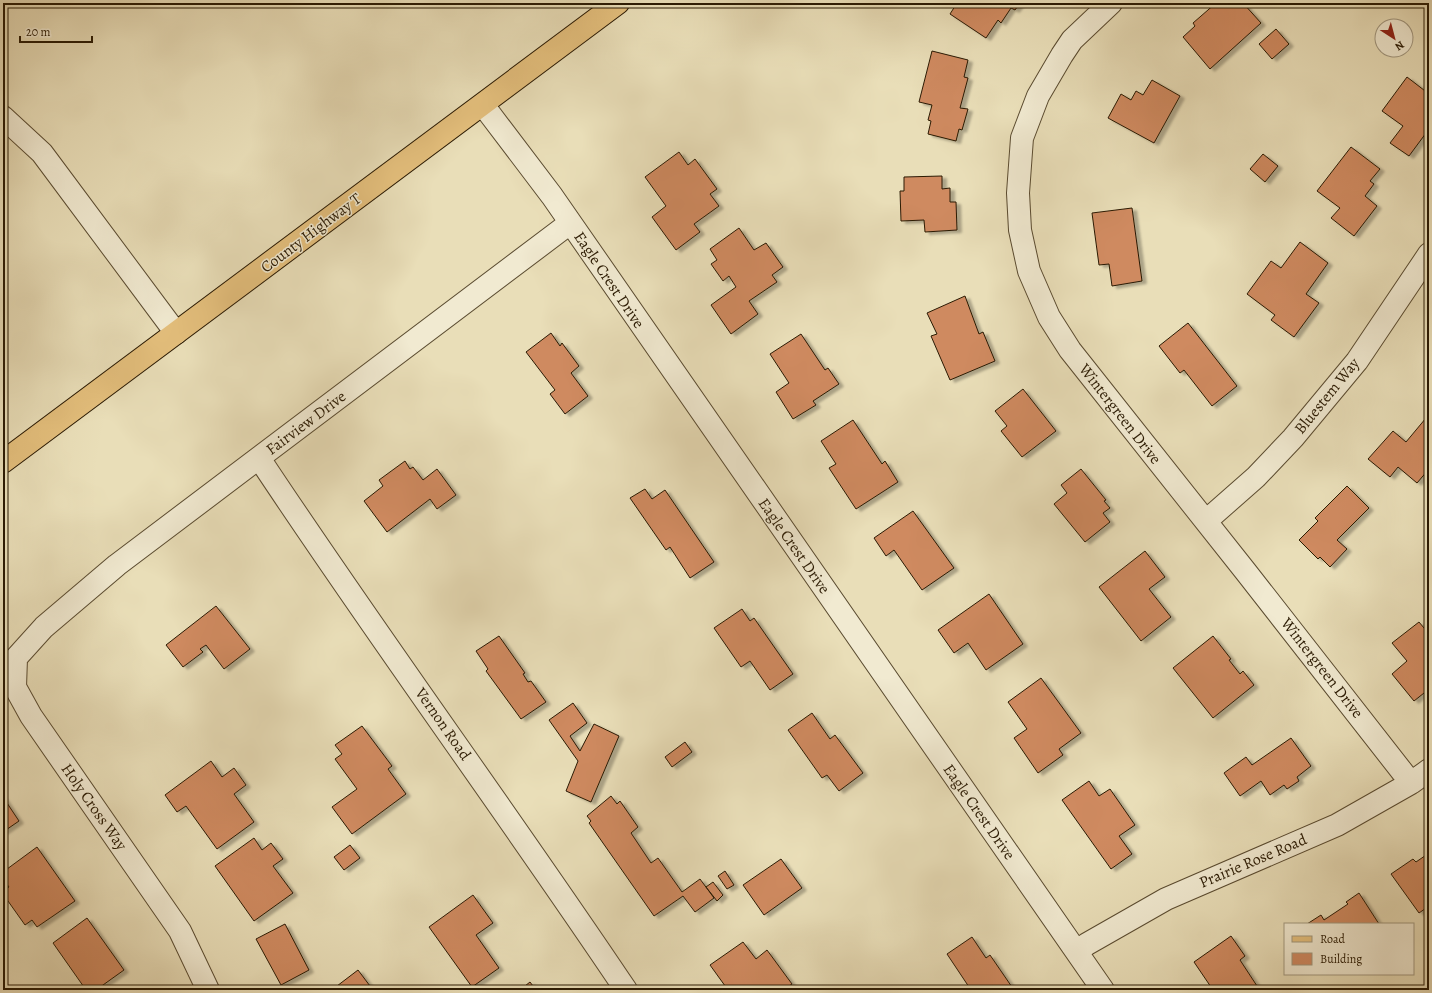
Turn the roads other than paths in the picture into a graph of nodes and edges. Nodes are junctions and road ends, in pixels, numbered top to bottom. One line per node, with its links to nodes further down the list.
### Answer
1 (618, 3): 3 (main road, County Highway T)
2 (1111, 3): 10 (street, Wintergreen Drive)
3 (483, 105): 5 (street, Eagle Crest Drive); 7 (main road, County Highway T)
4 (3, 117): 7 (street)
5 (570, 223): 8 (street, Fairview Drive); 14 (street, Eagle Crest Drive)
6 (1429, 254): 10 (street, Bluestem Way)
7 (176, 333): 9 (main road, County Highway T)
8 (259, 458): 11 (street, Fairview Drive); 16 (street, Vernon Road)
9 (3, 462)
10 (1206, 521): 13 (street, Wintergreen Drive)
11 (44, 627): 15 (street, Holy Cross Way)
12 (1429, 770): 13 (street, Prairie Rose Road)
13 (1411, 783): 14 (street, Prairie Rose Road)
14 (1077, 951): 17 (street, Eagle Crest Drive)
15 (208, 990)
16 (626, 990)
17 (1103, 990)

